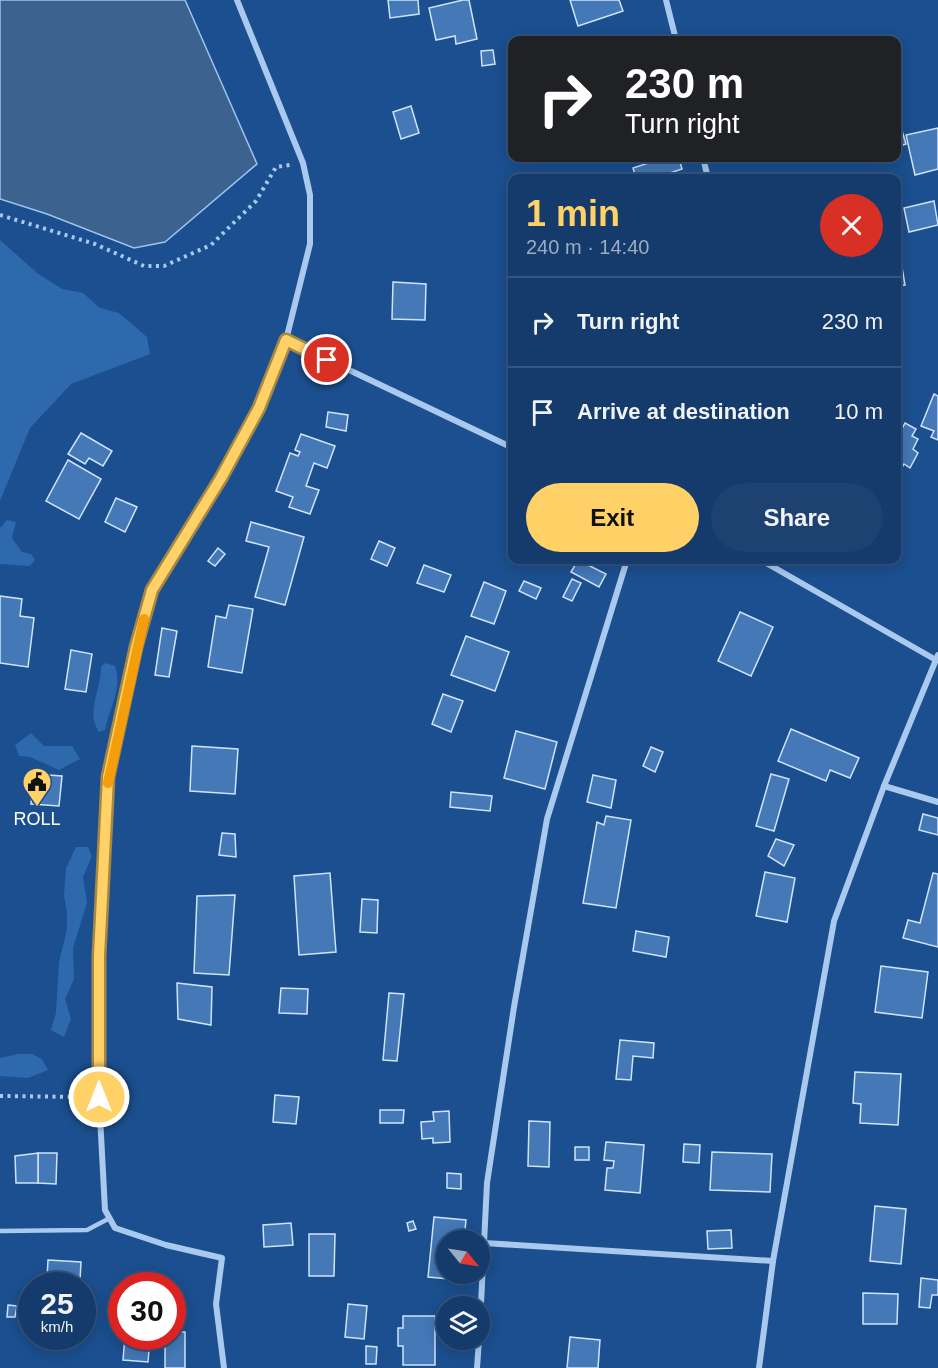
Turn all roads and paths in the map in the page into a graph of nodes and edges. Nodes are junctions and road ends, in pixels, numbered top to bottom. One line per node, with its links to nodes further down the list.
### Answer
1 (237, 0): 4 (street)
2 (666, 0): 3 (street)
3 (675, 36)
4 (303, 163): 5 (path); 6 (street)
5 (0, 215)
6 (286, 340): 7 (street); 14 (street)
7 (508, 446)
8 (626, 564): 16 (street)
9 (768, 564): 10 (street)
10 (937, 657): 11 (street)
11 (884, 786): 12 (street); 19 (street)
12 (938, 802)
13 (0, 1096): 14 (path)
14 (99, 1097): 15 (street)
15 (110, 1218): 17 (lane); 21 (street)
16 (485, 1230)
17 (0, 1231)
18 (490, 1243): 19 (street)
19 (773, 1261): 23 (street)
20 (478, 1350): 22 (street)
21 (224, 1368)
22 (477, 1368)
23 (759, 1368)

